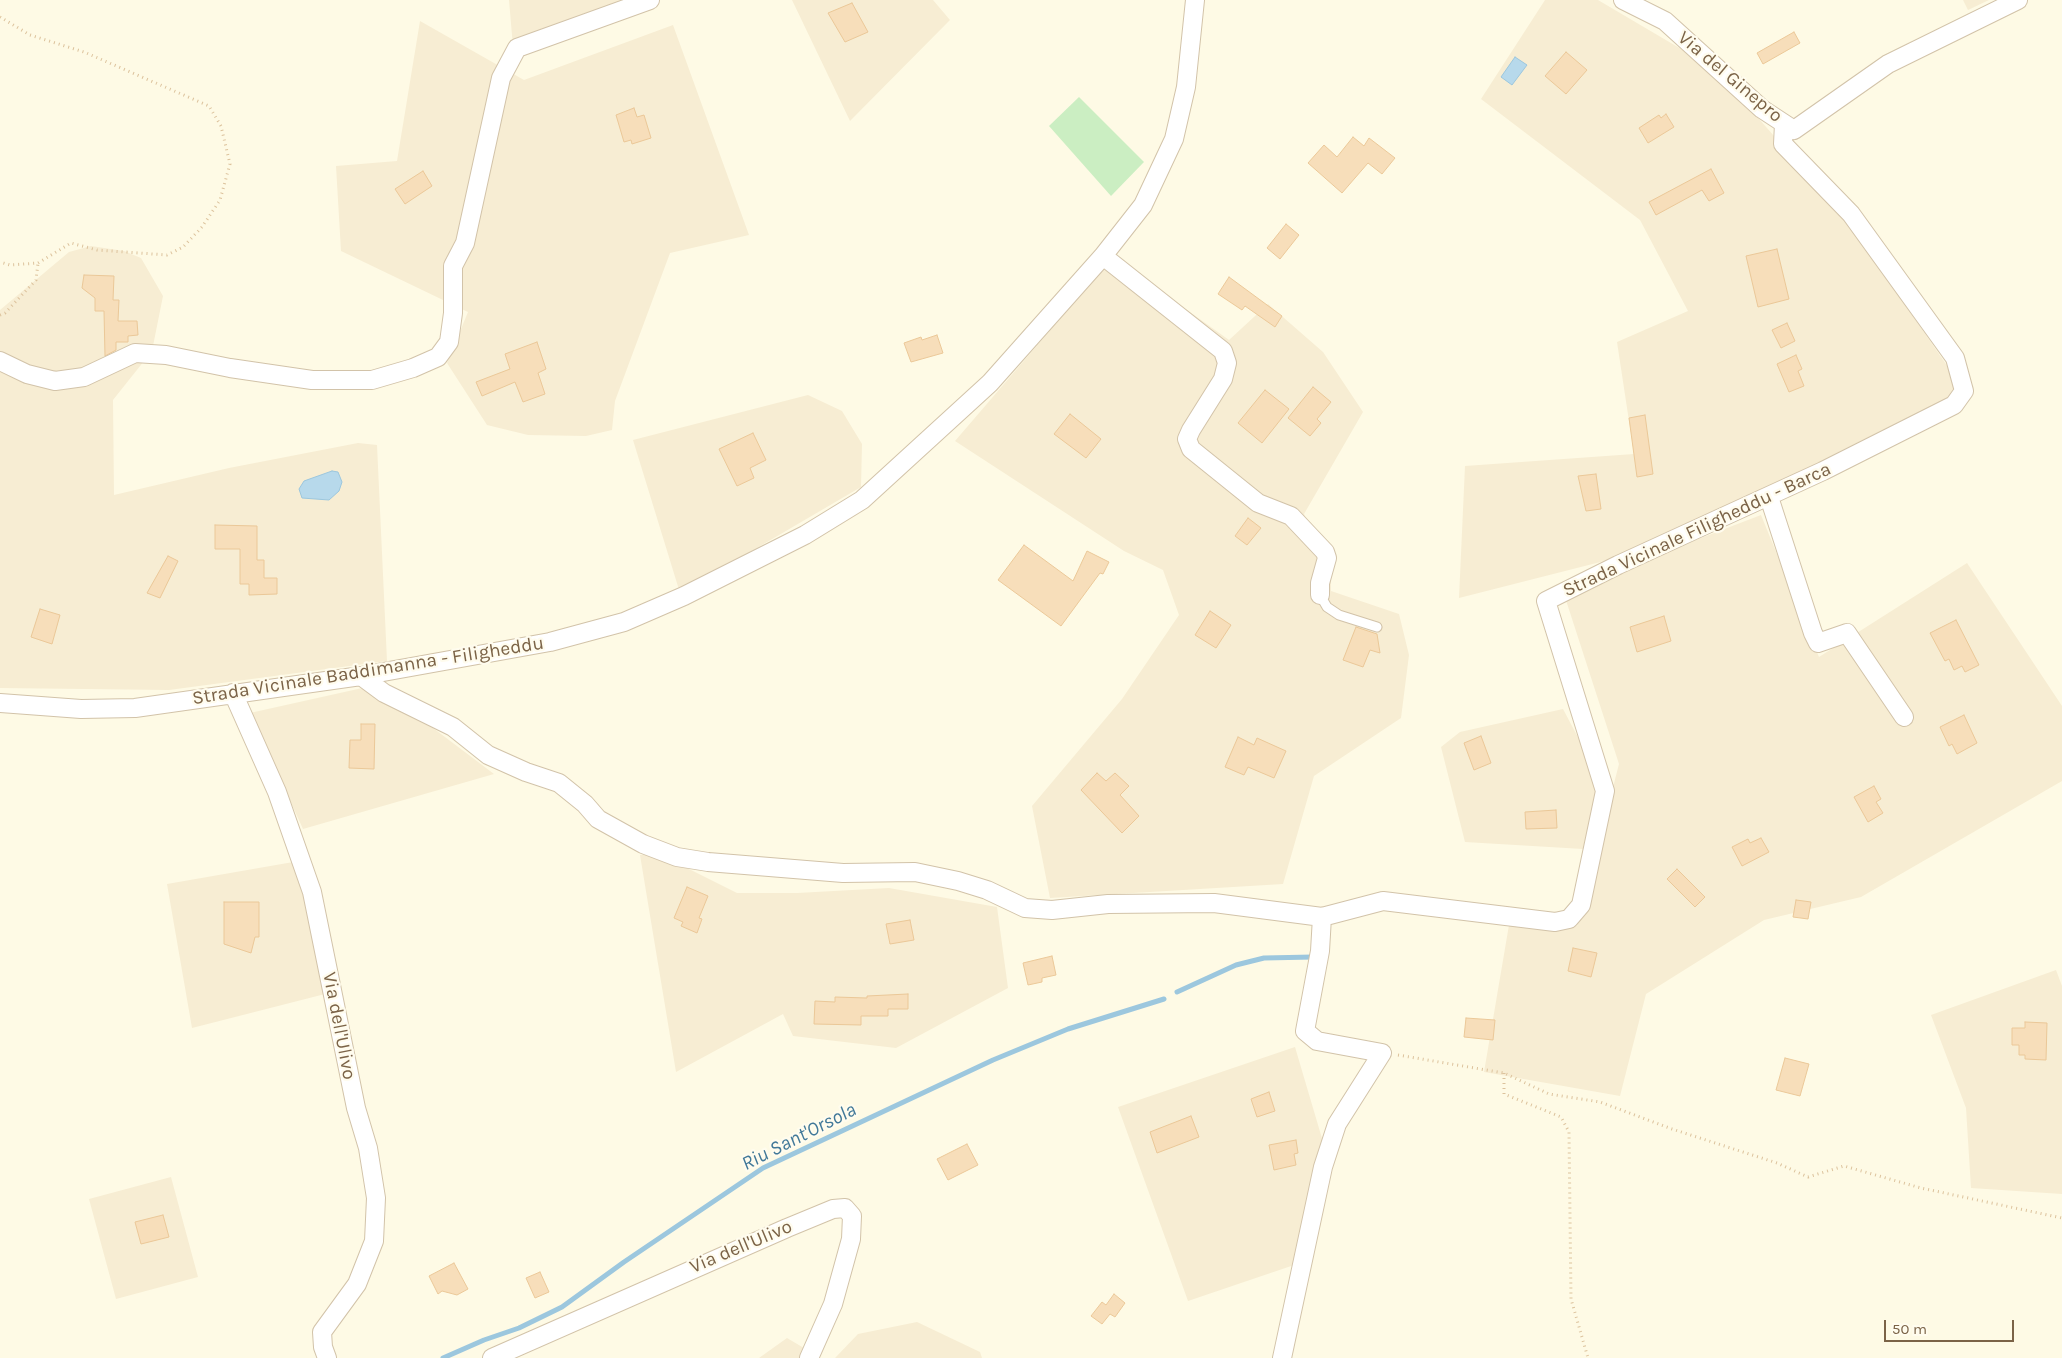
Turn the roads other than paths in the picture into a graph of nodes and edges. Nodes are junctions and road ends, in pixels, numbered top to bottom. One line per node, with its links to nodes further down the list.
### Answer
1 (650, 0): 7 (street)
2 (1195, 0): 6 (street, Strada Vicinale Baddimanna - Filigheddu)
3 (1623, 0): 5 (street, Via del Ginepro)
4 (2018, 0): 5 (street, Via del Ginepro)
5 (1784, 124): 8 (street, Strada Vicinale Filigheddu - Barca)
6 (1104, 256): 9 (street); 11 (street, Strada Vicinale Baddimanna - Filigheddu)
7 (0, 361)
8 (1769, 497): 14 (street); 15 (street, Strada Vicinale Filigheddu - Barca)
9 (1320, 594): 10 (lane)
10 (1377, 627)
11 (361, 676): 12 (street, Strada Vicinale Baddimanna - Filigheddu); 15 (street, Strada Vicinale Filigheddu - Barca)
12 (233, 693): 13 (street, Strada Vicinale Baddimanna - Filigheddu); 16 (street, Via dell'Ulivo)
13 (0, 703)
14 (1904, 717)
15 (1322, 917): 19 (street)
16 (327, 1358)
17 (492, 1358): 18 (street, Via dell'Ulivo)
18 (809, 1358)
19 (1282, 1358)

